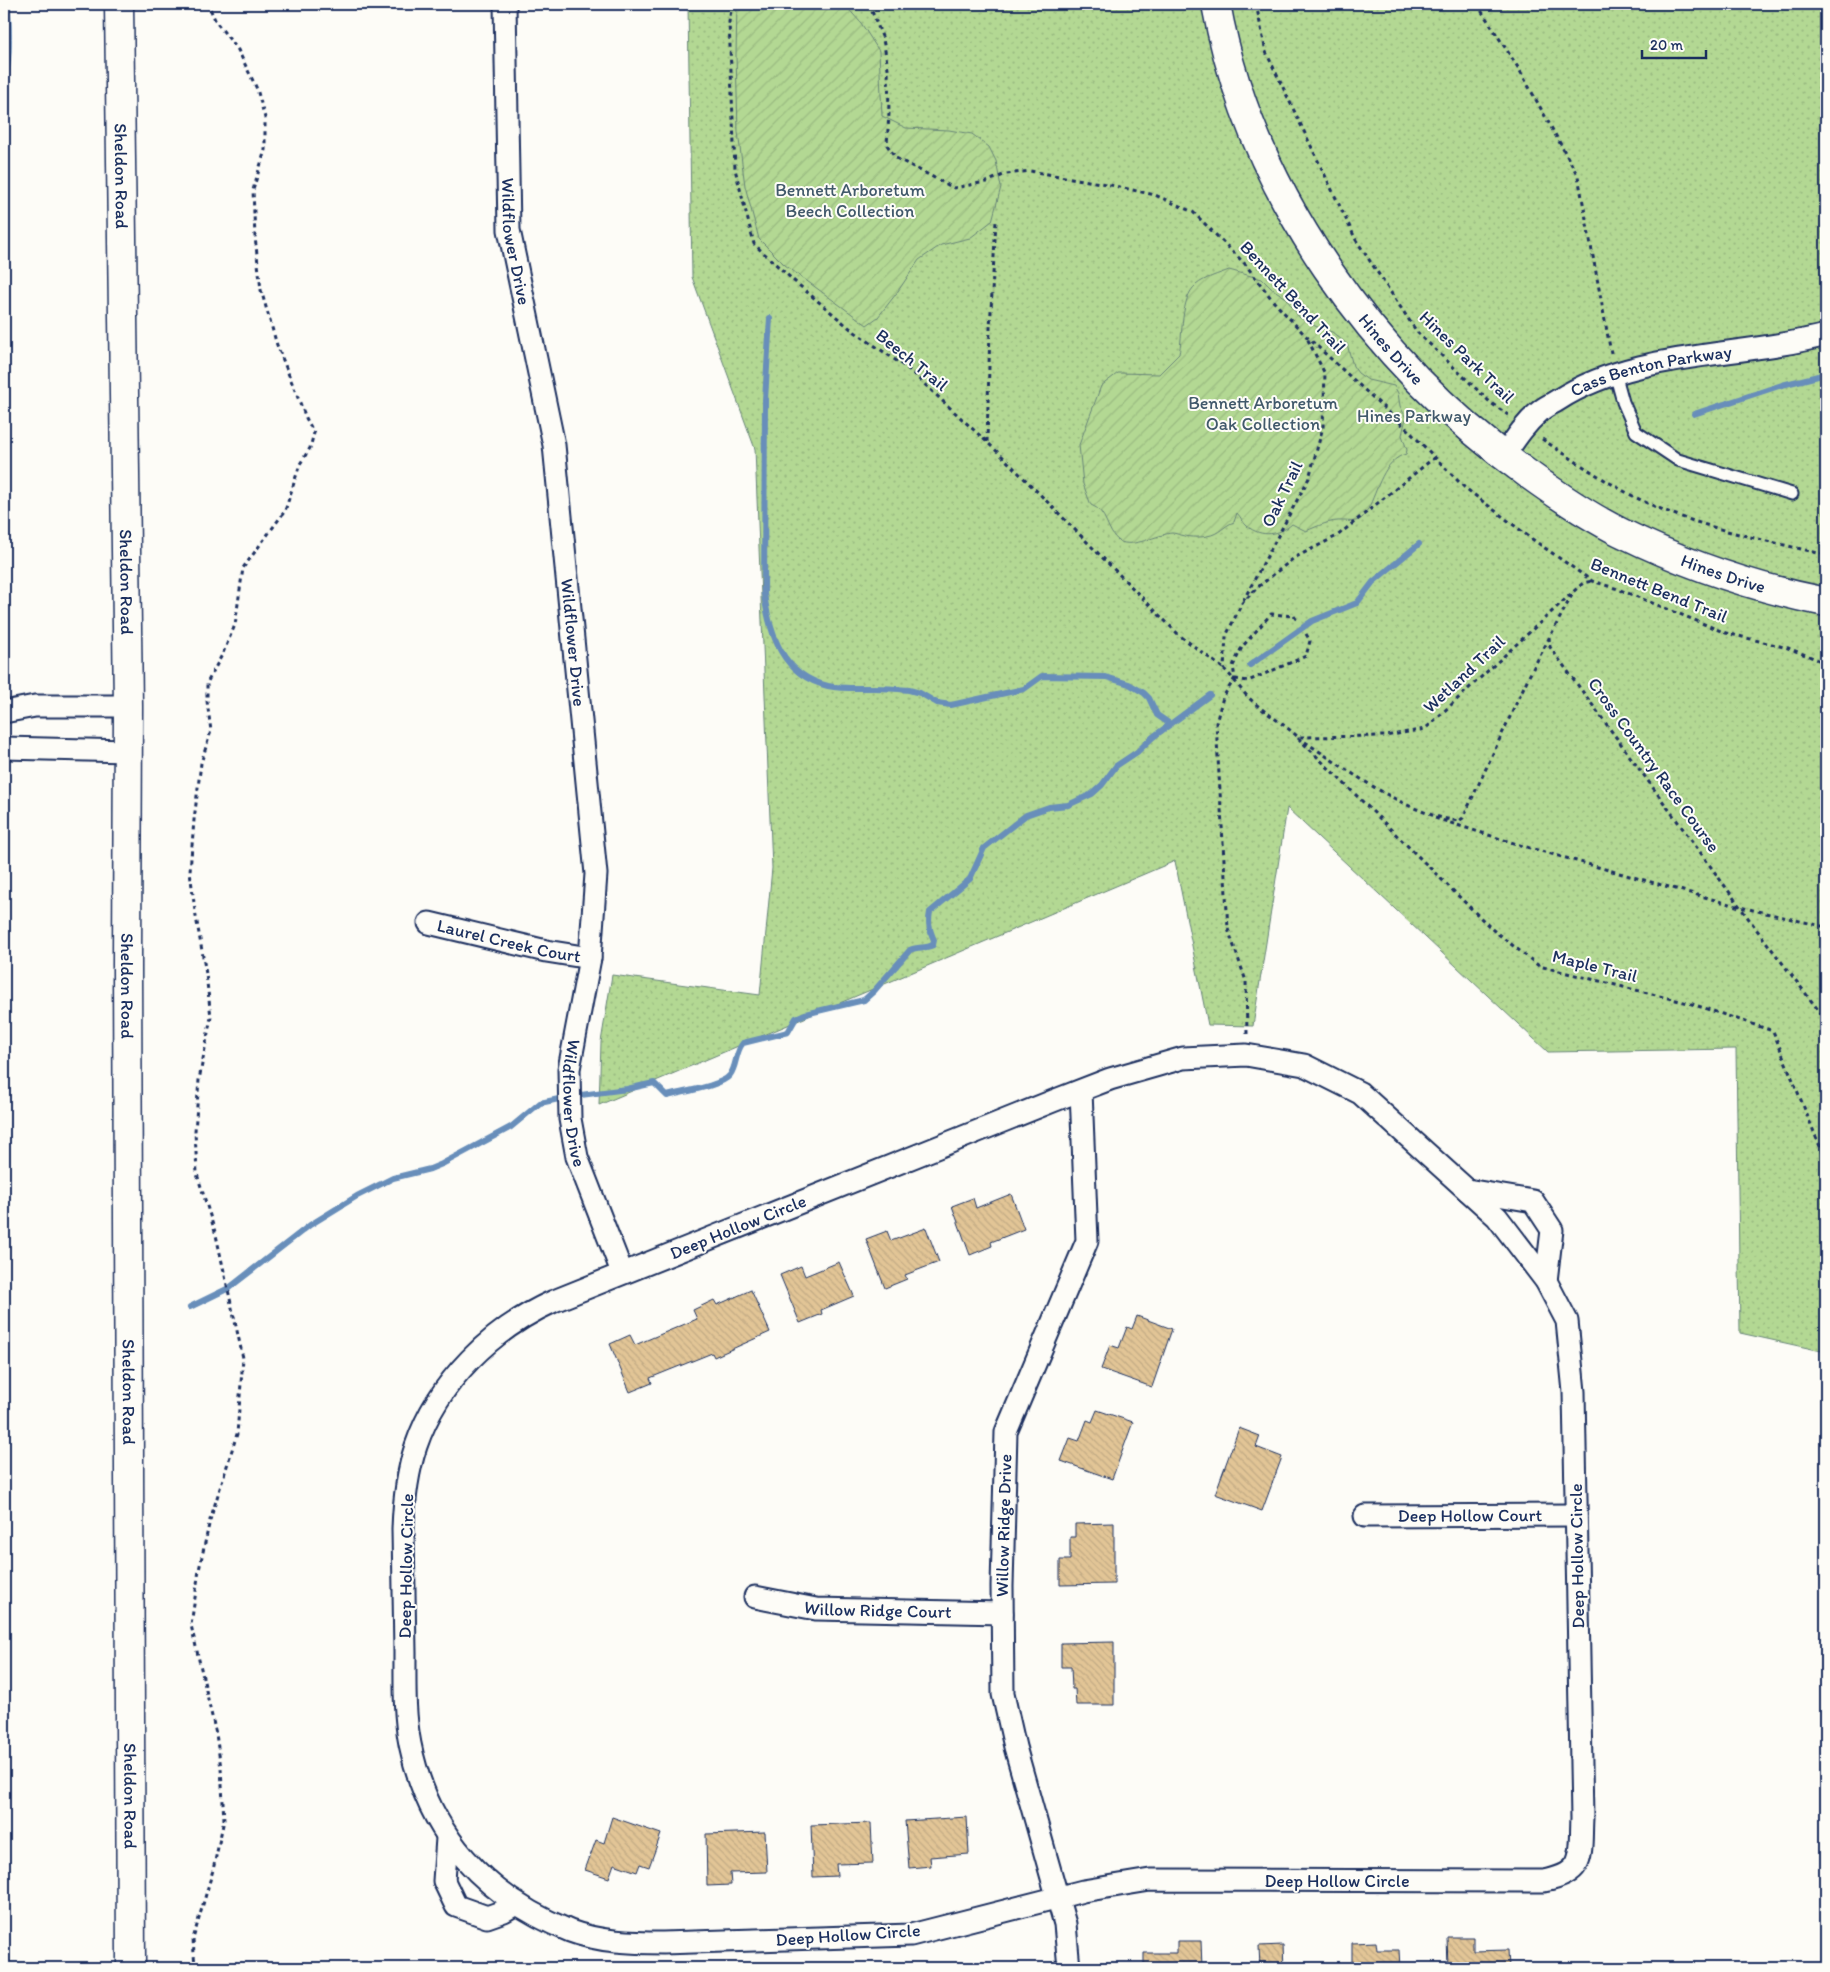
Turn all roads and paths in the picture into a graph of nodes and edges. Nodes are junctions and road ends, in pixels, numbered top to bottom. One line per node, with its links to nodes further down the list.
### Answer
1 (119, 4): 29 (main road, Sheldon Road)
2 (208, 4): 54 (path)
3 (505, 4): 38 (street, Wildflower Drive)
4 (732, 4): 14 (path, Beech Trail)
5 (870, 4): 10 (path, Bennett Bend Trail)
6 (1216, 4): 16 (main road, Hines Drive)
7 (1256, 4): 13 (path, Hines Park Trail)
8 (1477, 4): 12 (path)
9 (996, 221): 14 (path)
10 (1305, 335): 15 (path, Bennett Bend Trail); 22 (path, Oak Trail)
11 (1826, 335): 12 (street, Cass Benton Parkway)
12 (1615, 373): 13 (street, Cass Benton Parkway); 17 (lane)
13 (1524, 427): 16 (street, Cass Benton Parkway); 18 (path, Hines Park Trail)
14 (987, 443): 27 (path, Beech Trail)
15 (1435, 457): 19 (path, Bennett Bend Trail); 22 (path)
16 (1503, 457): 21 (main road, Hines Drive)
17 (1792, 494)
18 (1826, 555)
19 (1592, 581): 20 (path, Wetland Trail); 26 (path, Bennett Bend Trail)
20 (1573, 592): 25 (path); 31 (path, Wetland Trail)
21 (1826, 602)
22 (1242, 603): 27 (path)
23 (1298, 622): 28 (path)
24 (1305, 632): 28 (path)
25 (1550, 637): 34 (path); 35 (path, Cross Country Race Course)
26 (1826, 662)
27 (1224, 669): 28 (path)
28 (1235, 678): 31 (path); 40 (path)
29 (128, 706): 30 (street); 33 (main road, Sheldon Road)
30 (4, 712)
31 (1298, 737): 34 (path); 42 (path, Maple Trail)
32 (4, 748): 33 (street)
33 (128, 751): 53 (main road, Sheldon Road)
34 (1426, 813): 35 (path)
35 (1740, 907): 37 (path); 39 (path, Cross Country Race Course)
36 (429, 923): 38 (street, Laurel Creek Court)
37 (1826, 927)
38 (590, 958): 44 (street, Wildflower Drive)
39 (1826, 1020)
40 (1246, 1055): 41 (street, Deep Hollow Circle); 43 (street, Deep Hollow Circle)
41 (1081, 1091): 44 (street, Deep Hollow Circle); 49 (street, Willow Ridge Drive)
42 (1826, 1158)
43 (1467, 1190): 45 (street, Deep Hollow Circle); 45 (street)
44 (622, 1272): 50 (street, Deep Hollow Circle)
45 (1546, 1281): 47 (street, Deep Hollow Circle)
46 (1365, 1516): 47 (street, Deep Hollow Court)
47 (1575, 1516): 51 (street, Deep Hollow Circle)
48 (755, 1597): 49 (street, Willow Ridge Court)
49 (1002, 1612): 51 (street, Willow Ridge Drive)
50 (447, 1838): 52 (street, Deep Hollow Circle); 52 (street)
51 (1058, 1898): 52 (street, Deep Hollow Circle); 55 (street, Willow Ridge Drive)
52 (516, 1904)
53 (131, 1968)
54 (195, 1968)
55 (1069, 1968)

